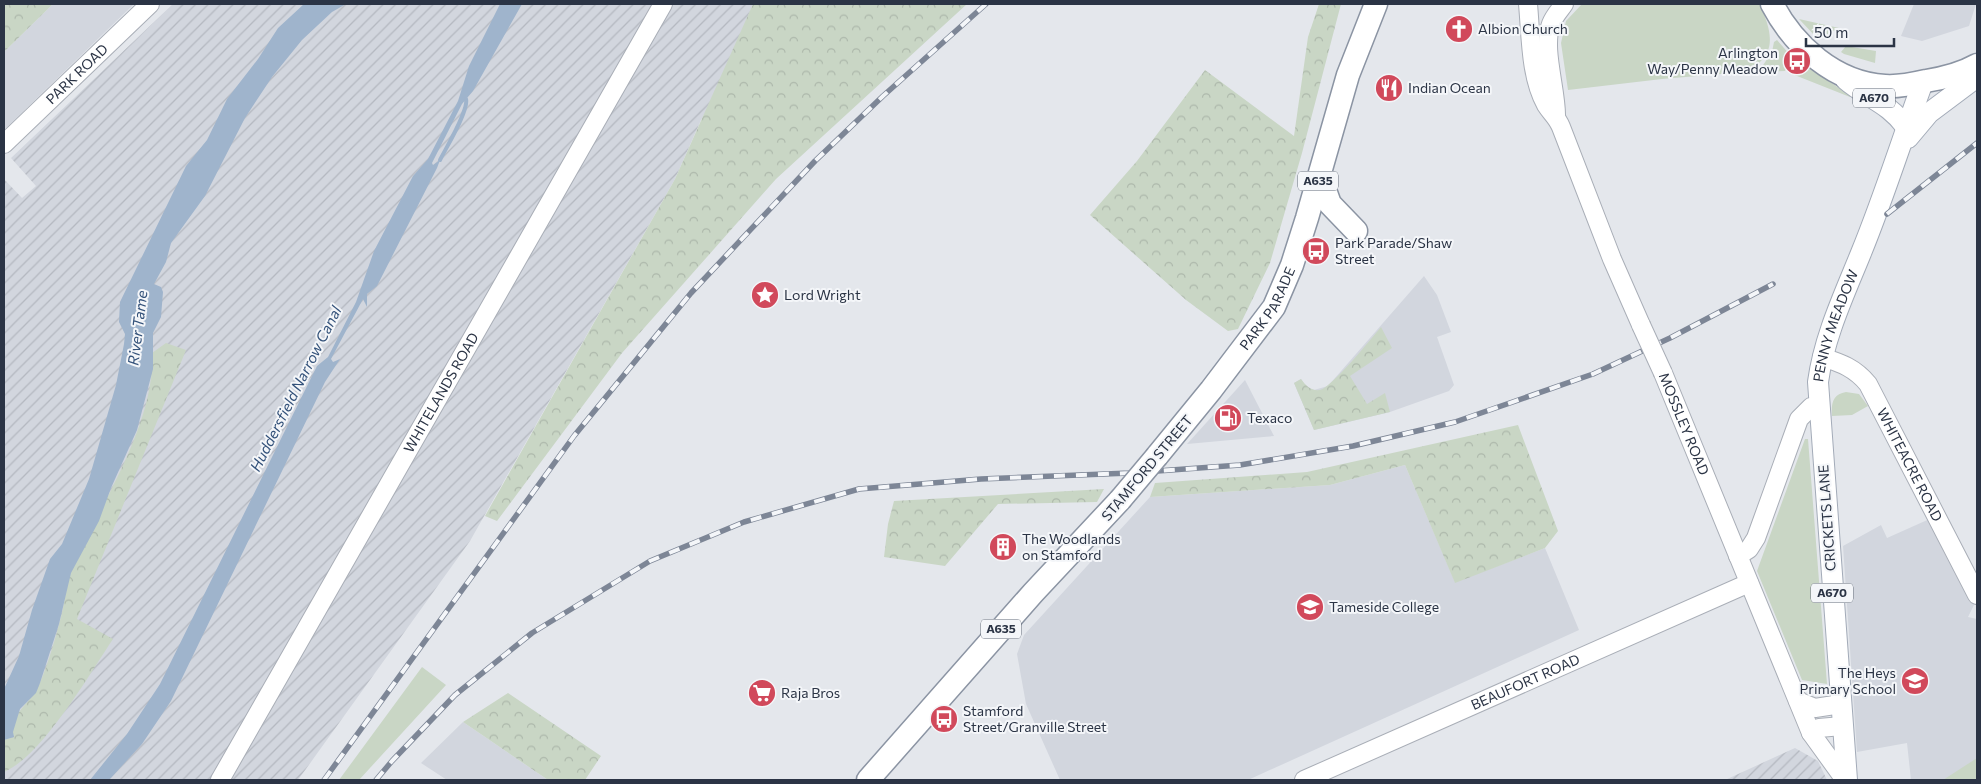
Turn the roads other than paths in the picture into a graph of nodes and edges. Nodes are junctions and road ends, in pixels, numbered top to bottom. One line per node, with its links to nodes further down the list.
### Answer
1 (150, 4): 14 (street, PARK ROAD)
2 (663, 4): 28 (street, WHITELANDS ROAD)
3 (1359, 4): 18 (highway, PARK PARADE / A635)
4 (1376, 4): 16 (highway, PARK PARADE / A635)
5 (1528, 4): 12 (street)
6 (1564, 4): 12 (street)
7 (1772, 4): 9 (highway, A670)
8 (1977, 65): 11 (highway)
9 (1838, 74): 11 (highway, A670); 13 (main road, A670)
10 (1977, 77): 15 (main road)
11 (1923, 82): 13 (main road, PENNY MEADOW / A670)
12 (1556, 114): 21 (street, MOSSLEY ROAD, bridge)
13 (1906, 127): 15 (main road, PENNY MEADOW / A670)
14 (4, 144)
15 (1896, 156): 19 (main road, PENNY MEADOW / A670)
16 (1320, 176): 17 (highway, A635); 18 (highway, PARK PARADE / A635)
17 (1356, 231)
18 (1241, 349): 29 (highway, STAMFORD STREET / A635, bridge)
19 (1822, 357): 20 (main road, PENNY MEADOW / A670); 23 (street, WHITEACRE ROAD)
20 (1818, 406): 21 (street); 25 (main road, CRICKETS LANE / A670)
21 (1738, 556): 22 (street, MOSSLEY ROAD)
22 (1749, 583): 24 (street, MOSSLEY ROAD); 30 (street, BEAUFORT ROAD)
23 (1977, 594)
24 (1798, 701): 25 (street); 27 (street, MOSSLEY ROAD)
25 (1840, 704): 26 (main road, CRICKETS LANE / A670)
26 (1842, 726): 27 (street); 31 (main road, CRICKETS LANE / A670)
27 (1811, 733): 31 (street, MOSSLEY ROAD)
28 (220, 780)
29 (868, 780)
30 (1304, 780)
31 (1846, 780)

